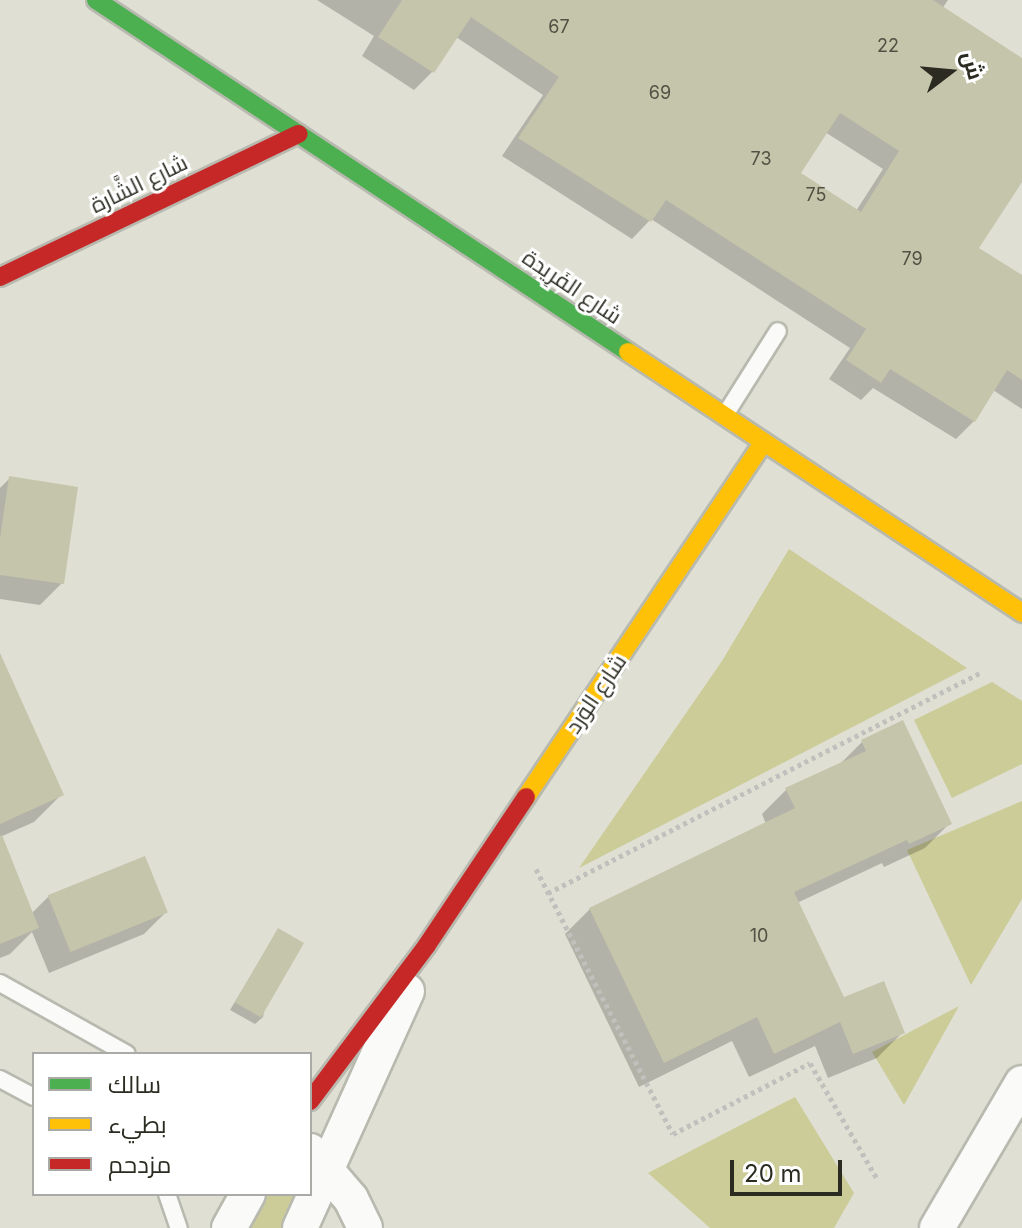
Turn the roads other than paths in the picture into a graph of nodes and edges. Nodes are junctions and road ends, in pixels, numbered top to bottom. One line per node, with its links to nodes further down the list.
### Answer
1 (96, 0): 2 (street, شارع الفَرِيدة)
2 (299, 134): 3 (street, شارع الشَّارة); 5 (street, شارع الفَرِيدة)
3 (0, 277)
4 (778, 331): 5 (lane)
5 (724, 416): 6 (street, شارع الفَرِيدة)
6 (764, 442): 7 (street, شارع الفَرِيدة); 8 (street, شارع الوَرد)
7 (1022, 613)
8 (427, 945): 14 (street, شارع الوَرد); 15 (street, شارع الوَرد)
9 (0, 983): 10 (lane)
10 (123, 1052)
11 (0, 1079): 13 (lane)
12 (1022, 1083): 24 (street)
13 (32, 1096)
14 (312, 1098)
15 (319, 1160): 16 (street, شارع الوَرد); 23 (street)
16 (312, 1185)
17 (168, 1196): 20 (lane)
18 (247, 1196): 21 (street)
19 (309, 1196): 22 (street, شارع الوَرد)
20 (179, 1228)
21 (229, 1228)
22 (300, 1228)
23 (365, 1228)
24 (937, 1228)

